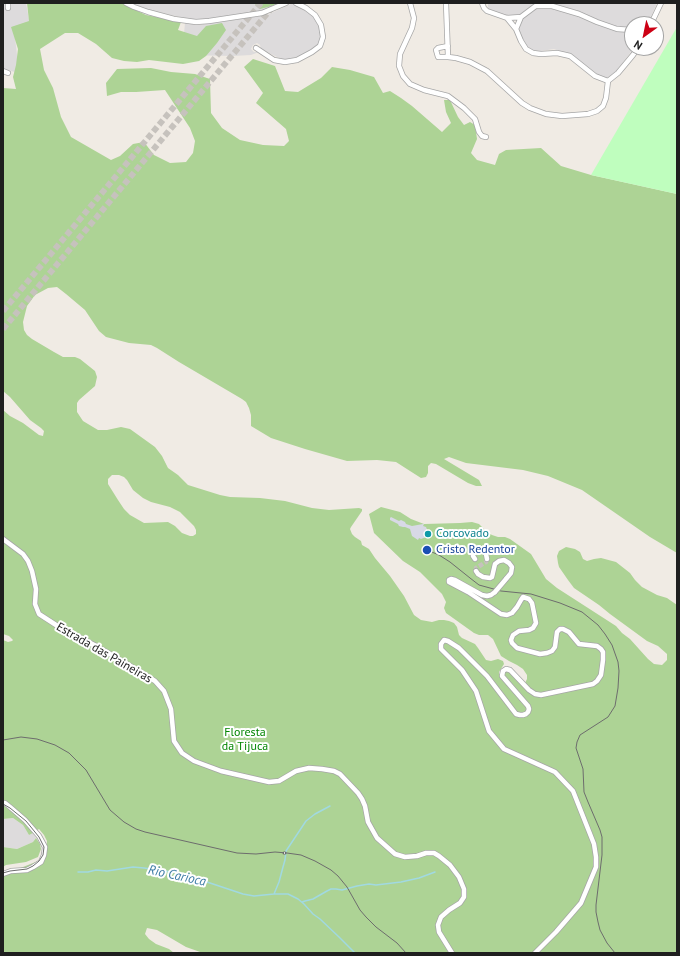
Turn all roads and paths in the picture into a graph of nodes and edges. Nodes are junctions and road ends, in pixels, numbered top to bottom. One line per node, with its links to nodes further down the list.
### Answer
1 (126, 3): 2 (street)
2 (286, 3)
3 (296, 3): 16 (street)
4 (410, 3): 22 (street)
5 (446, 3): 15 (street)
6 (482, 3): 12 (street)
7 (661, 3): 10 (street)
8 (551, 4): 9 (street); 14 (street)
9 (538, 5): 11 (street)
10 (655, 16)
11 (521, 17): 12 (street); 13 (street)
12 (507, 18): 13 (street)
13 (516, 29): 21 (street)
14 (624, 29)
15 (448, 46): 18 (street); 18 (street)
16 (256, 48)
17 (632, 56): 21 (street)
18 (448, 58): 21 (street)
19 (3, 71): 20 (street)
20 (8, 73)
21 (608, 81)
22 (486, 137)
23 (3, 539): 29 (street, Estrada das Paineiras)
24 (475, 559): 25 (street)
25 (487, 559)
26 (476, 571): 30 (street, bridge)
27 (4, 803): 28 (street)
28 (3, 874)
29 (452, 953)
30 (535, 953)

